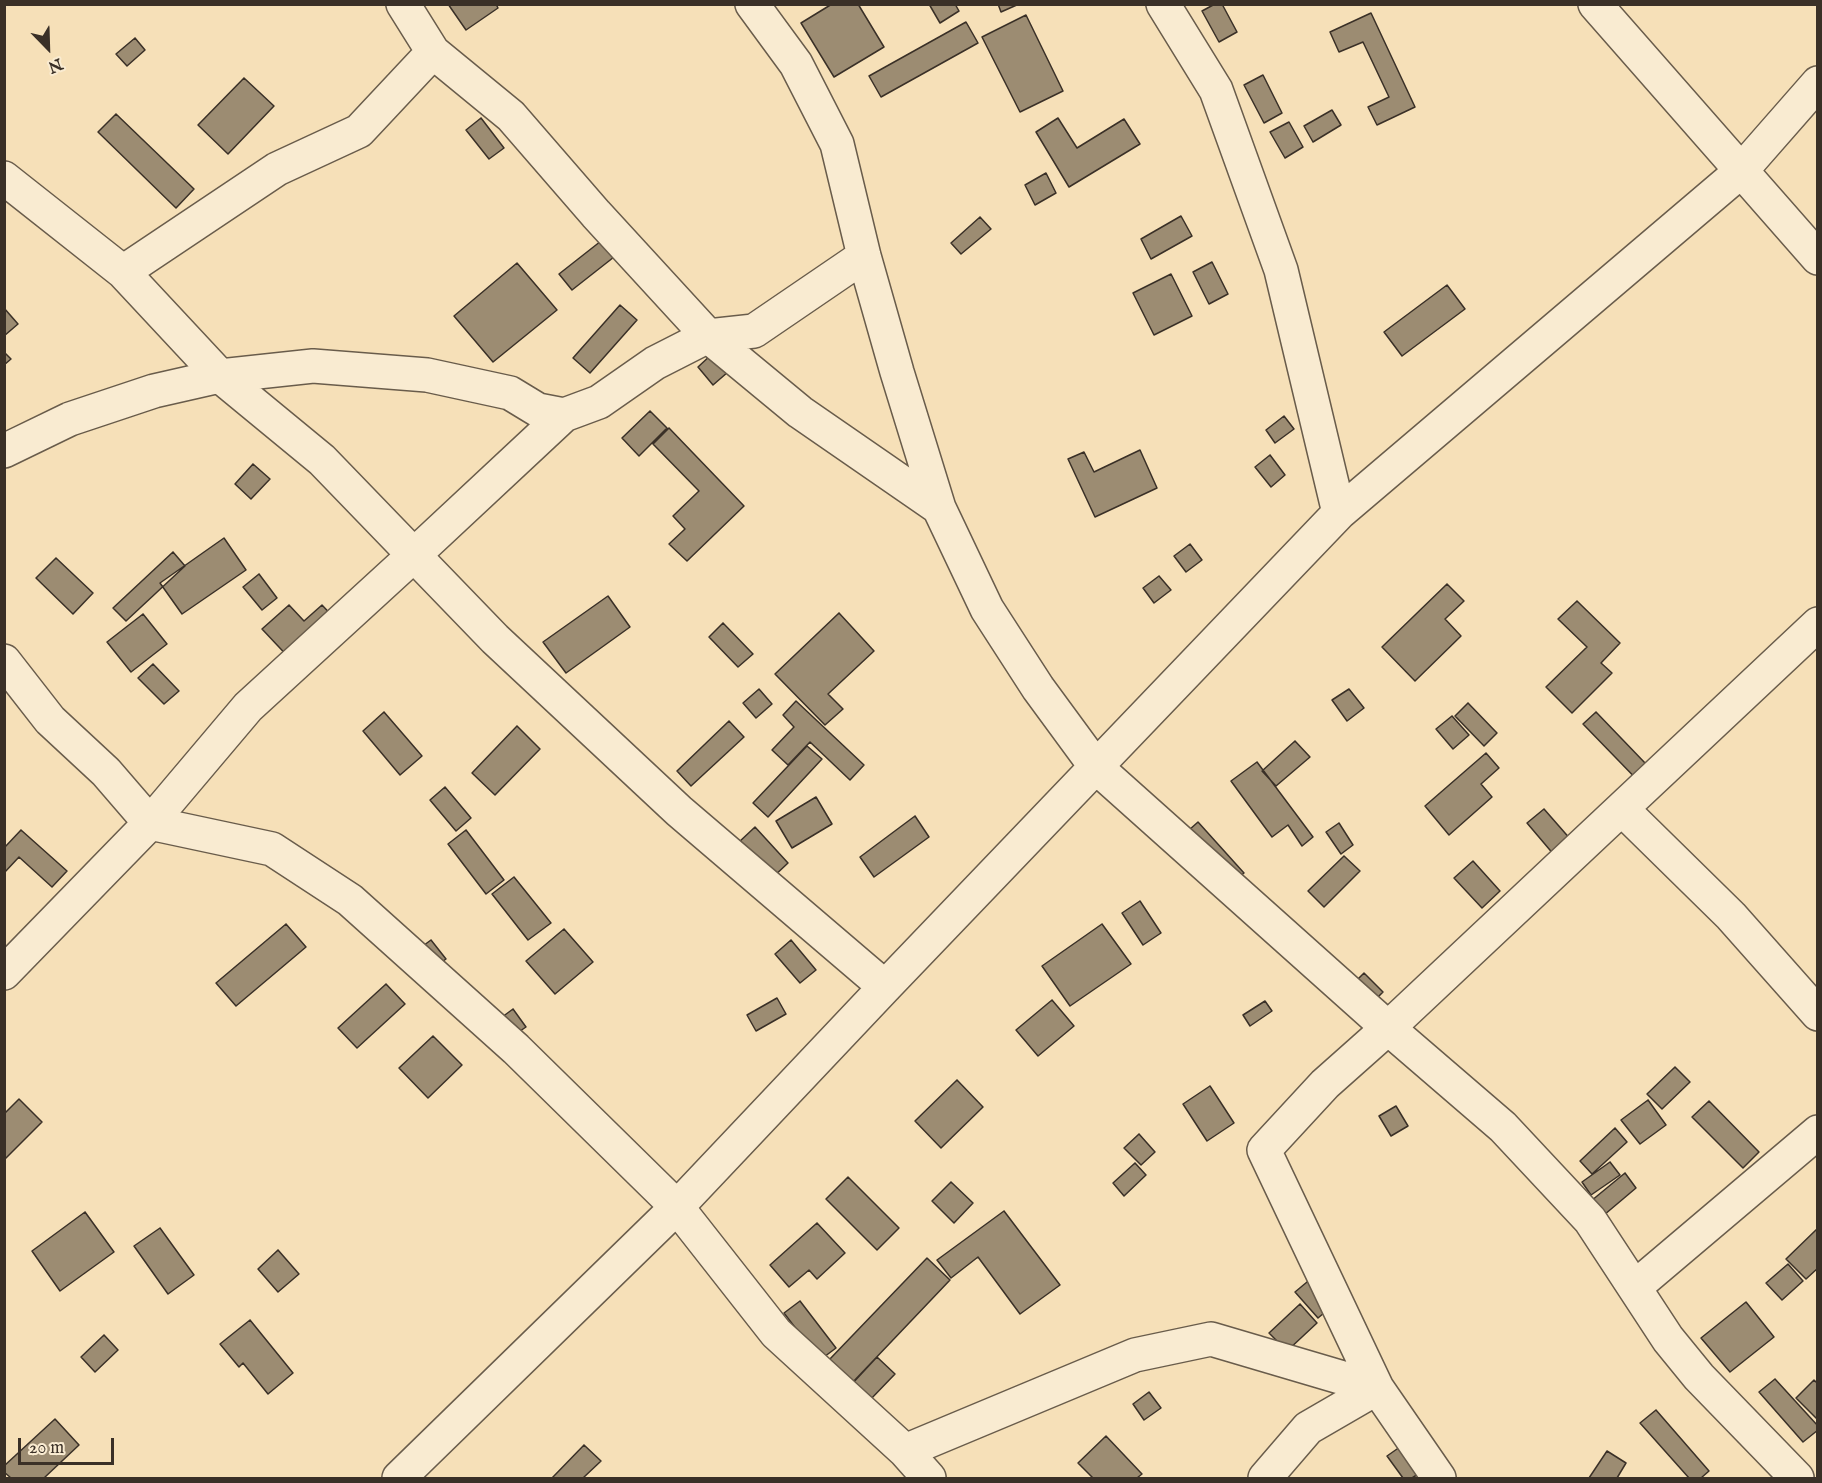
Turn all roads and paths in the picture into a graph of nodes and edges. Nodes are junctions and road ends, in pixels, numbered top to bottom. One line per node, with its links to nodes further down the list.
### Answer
1 (403, 4): 5 (street)
2 (752, 4): 9 (street)
3 (1164, 4): 17 (street)
4 (1595, 4): 7 (street)
5 (433, 52): 11 (street); 12 (street)
6 (1818, 83): 7 (street)
7 (1740, 172): 10 (street); 17 (street)
8 (4, 178): 11 (street)
9 (864, 256): 12 (street); 16 (street)
10 (1818, 258)
11 (123, 272): 13 (street)
12 (708, 336): 14 (street); 16 (street)
13 (220, 376): 14 (street); 15 (street); 18 (street)
14 (564, 415): 18 (street)
15 (4, 451)
16 (939, 508): 21 (street)
17 (1339, 513): 21 (street)
18 (414, 555): 23 (street); 25 (street)
19 (1818, 624): 22 (street)
20 (4, 662): 23 (street)
21 (1096, 767): 25 (street); 27 (street)
22 (1622, 809): 26 (street); 27 (street)
23 (150, 823): 24 (street); 29 (street)
24 (4, 973)
25 (885, 987): 29 (street)
26 (1818, 1014)
27 (1388, 1028): 30 (street); 31 (street)
28 (1818, 1132): 30 (street)
29 (677, 1207): 32 (street); 33 (street)
30 (1635, 1287): 37 (street)
31 (1377, 1389): 32 (street); 35 (street); 36 (street)
32 (905, 1451): 34 (street)
33 (399, 1479)
34 (928, 1479)
35 (1265, 1479)
36 (1439, 1479)
37 (1797, 1479)

